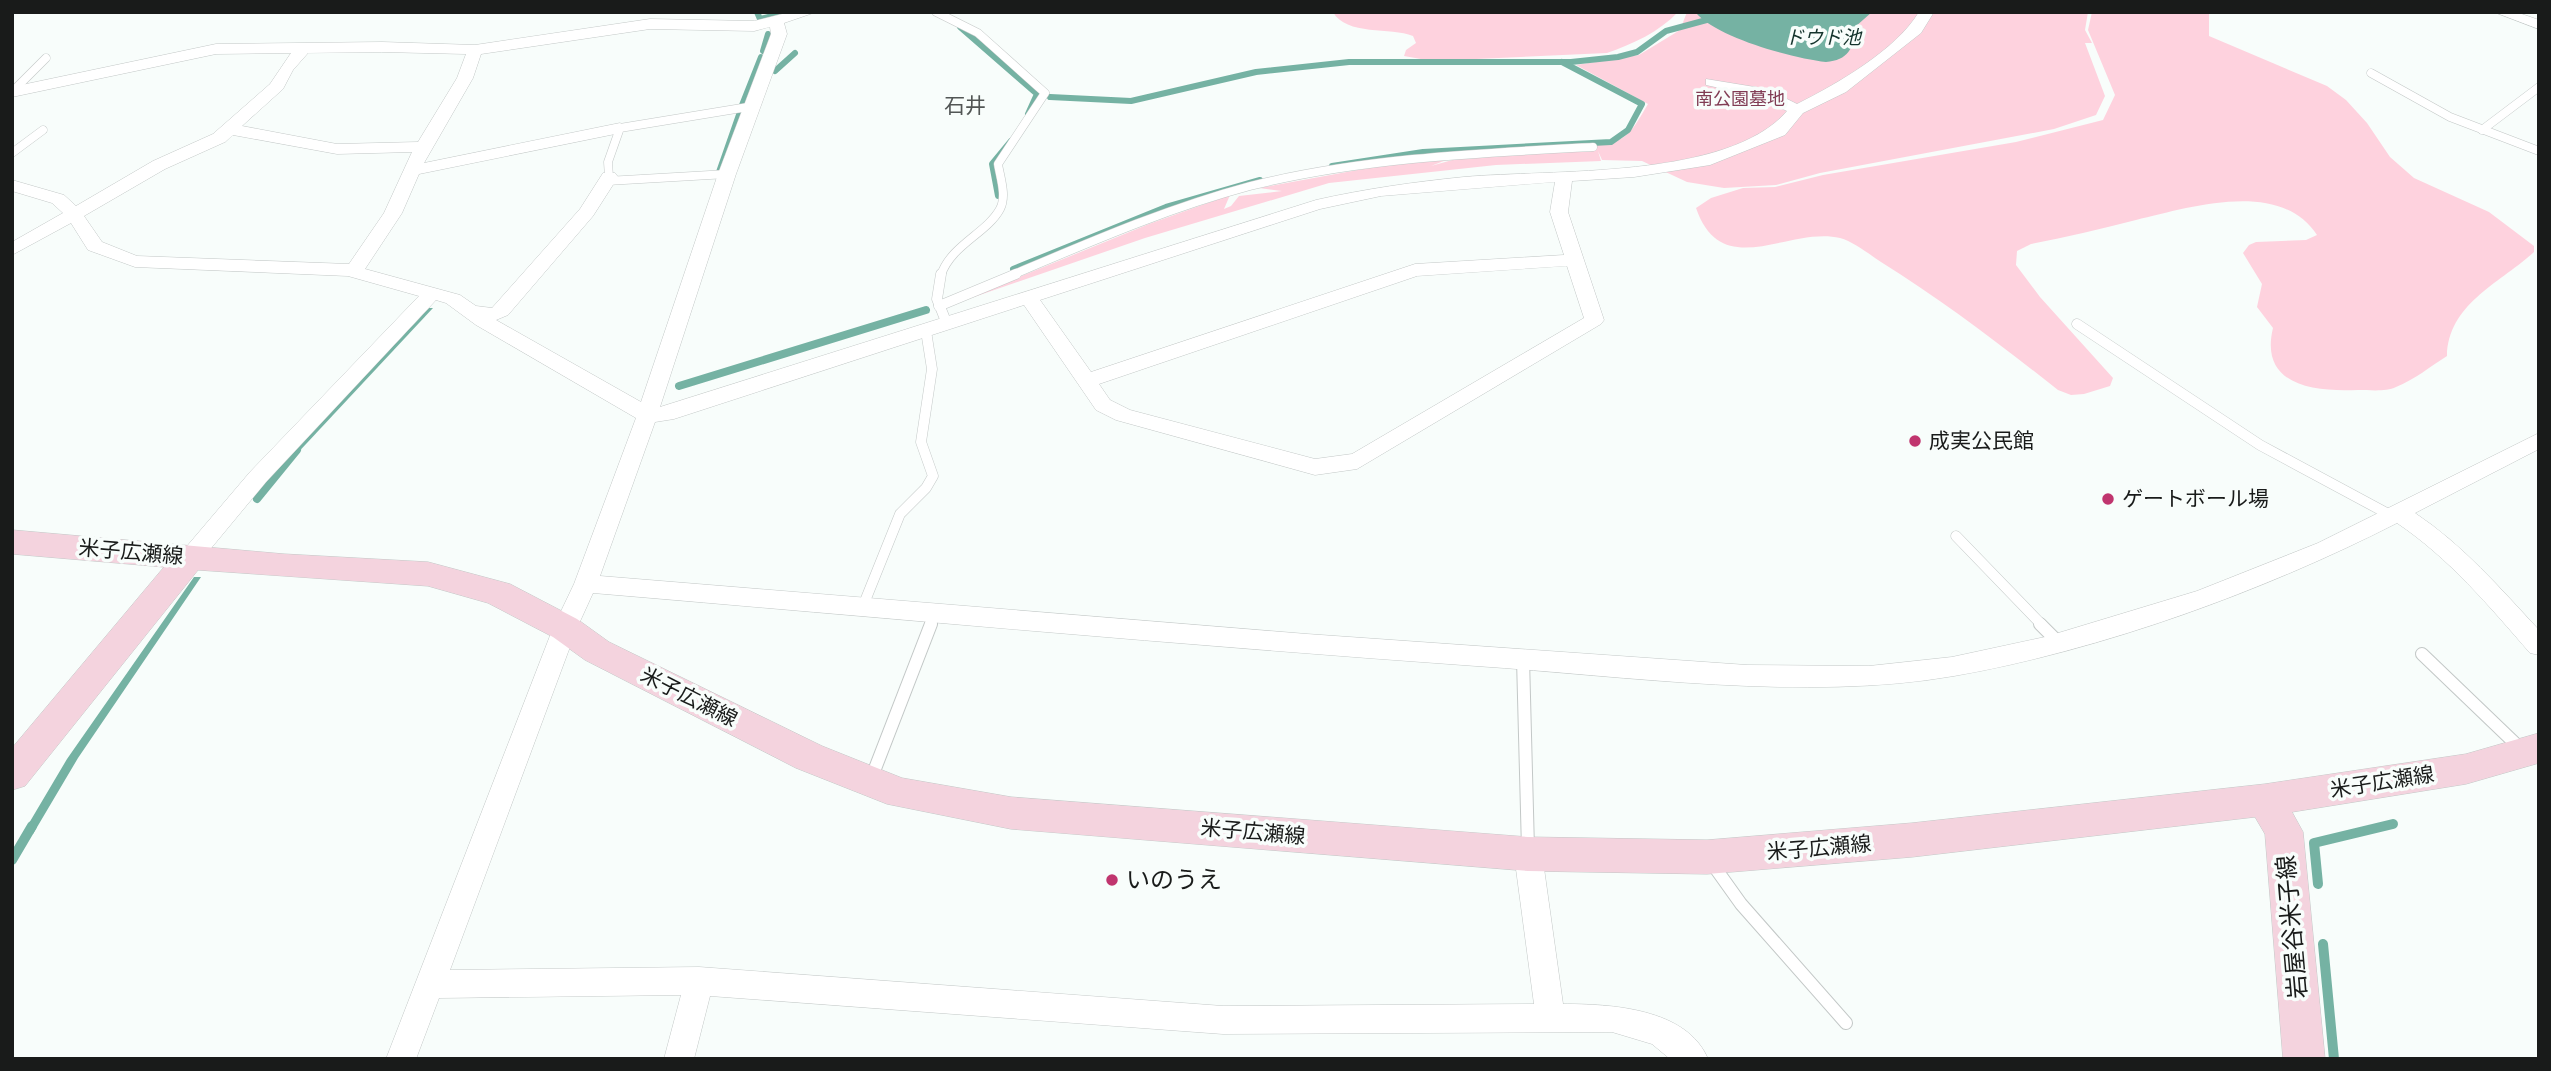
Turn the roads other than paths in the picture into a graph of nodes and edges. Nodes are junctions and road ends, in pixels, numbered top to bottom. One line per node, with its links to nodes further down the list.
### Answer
1 (936, 12): 36 (lane)
2 (1927, 12): 16 (street)
3 (2501, 12): 7 (street)
4 (803, 13): 6 (street)
5 (649, 18): 6 (street); 9 (street)
6 (776, 21): 15 (street)
7 (2539, 25)
8 (303, 49): 9 (street); 14 (street); 18 (street)
9 (475, 50): 21 (street)
10 (46, 58): 14 (lane)
11 (2371, 73): 20 (lane)
12 (1712, 82): 16 (street)
13 (2539, 88): 20 (lane)
14 (12, 92)
15 (754, 106): 17 (lane); 26 (street)
16 (1797, 110): 27 (street)
17 (620, 128): 25 (street); 28 (lane)
18 (229, 129): 21 (street); 30 (street)
19 (43, 130): 24 (lane)
20 (2482, 130): 23 (lane)
21 (424, 147): 25 (street)
22 (1593, 147): 36 (lane)
23 (2539, 151)
24 (12, 153)
25 (415, 170): 33 (street)
26 (727, 174): 28 (lane); 42 (street)
27 (1564, 177): 32 (street); 35 (street)
28 (608, 179): 37 (street)
29 (12, 185): 30 (street)
30 (73, 213): 31 (street); 33 (street)
31 (12, 250)
32 (1574, 260): 41 (street); 41 (street)
33 (354, 271): 34 (street)
34 (432, 293): 37 (street); 47 (street)
35 (1028, 298): 38 (street); 41 (street)
36 (939, 306): 38 (lane)
37 (470, 312): 42 (street)
38 (947, 324): 40 (street)
39 (2077, 324): 44 (lane)
40 (926, 331): 42 (street); 49 (lane)
41 (1086, 381)
42 (647, 415): 48 (street)
43 (2539, 440): 44 (street)
44 (2395, 514): 52 (street); 53 (street)
45 (1956, 536): 52 (lane)
46 (12, 542): 47 (main road, 米子広瀬線)
47 (190, 558): 51 (main road, 米子広瀬線); 57 (main road)
48 (586, 583): 49 (street); 51 (street)
49 (863, 606): 50 (street)
50 (935, 612): 55 (street); 58 (lane)
51 (565, 628): 58 (main road, 米子広瀬線); 63 (street)
52 (2059, 643): 55 (street)
53 (2539, 646)
54 (2422, 654): 56 (lane)
55 (1523, 659): 60 (lane)
56 (2531, 750): 59 (main road, 米子広瀬線)
57 (12, 775)
58 (870, 782): 60 (main road, 米子広瀬線)
59 (2265, 800): 61 (main road, 米子広瀬線); 69 (main road, 岩屋谷米子線)
60 (1528, 854): 61 (main road, 米子広瀬線); 64 (street)
61 (1707, 857): 65 (lane)
62 (699, 981): 63 (street); 64 (street); 67 (street)
63 (431, 984): 66 (street)
64 (1550, 1016): 68 (street)
65 (1846, 1023)
66 (401, 1059)
67 (678, 1059)
68 (1693, 1059)
69 (2304, 1059)

